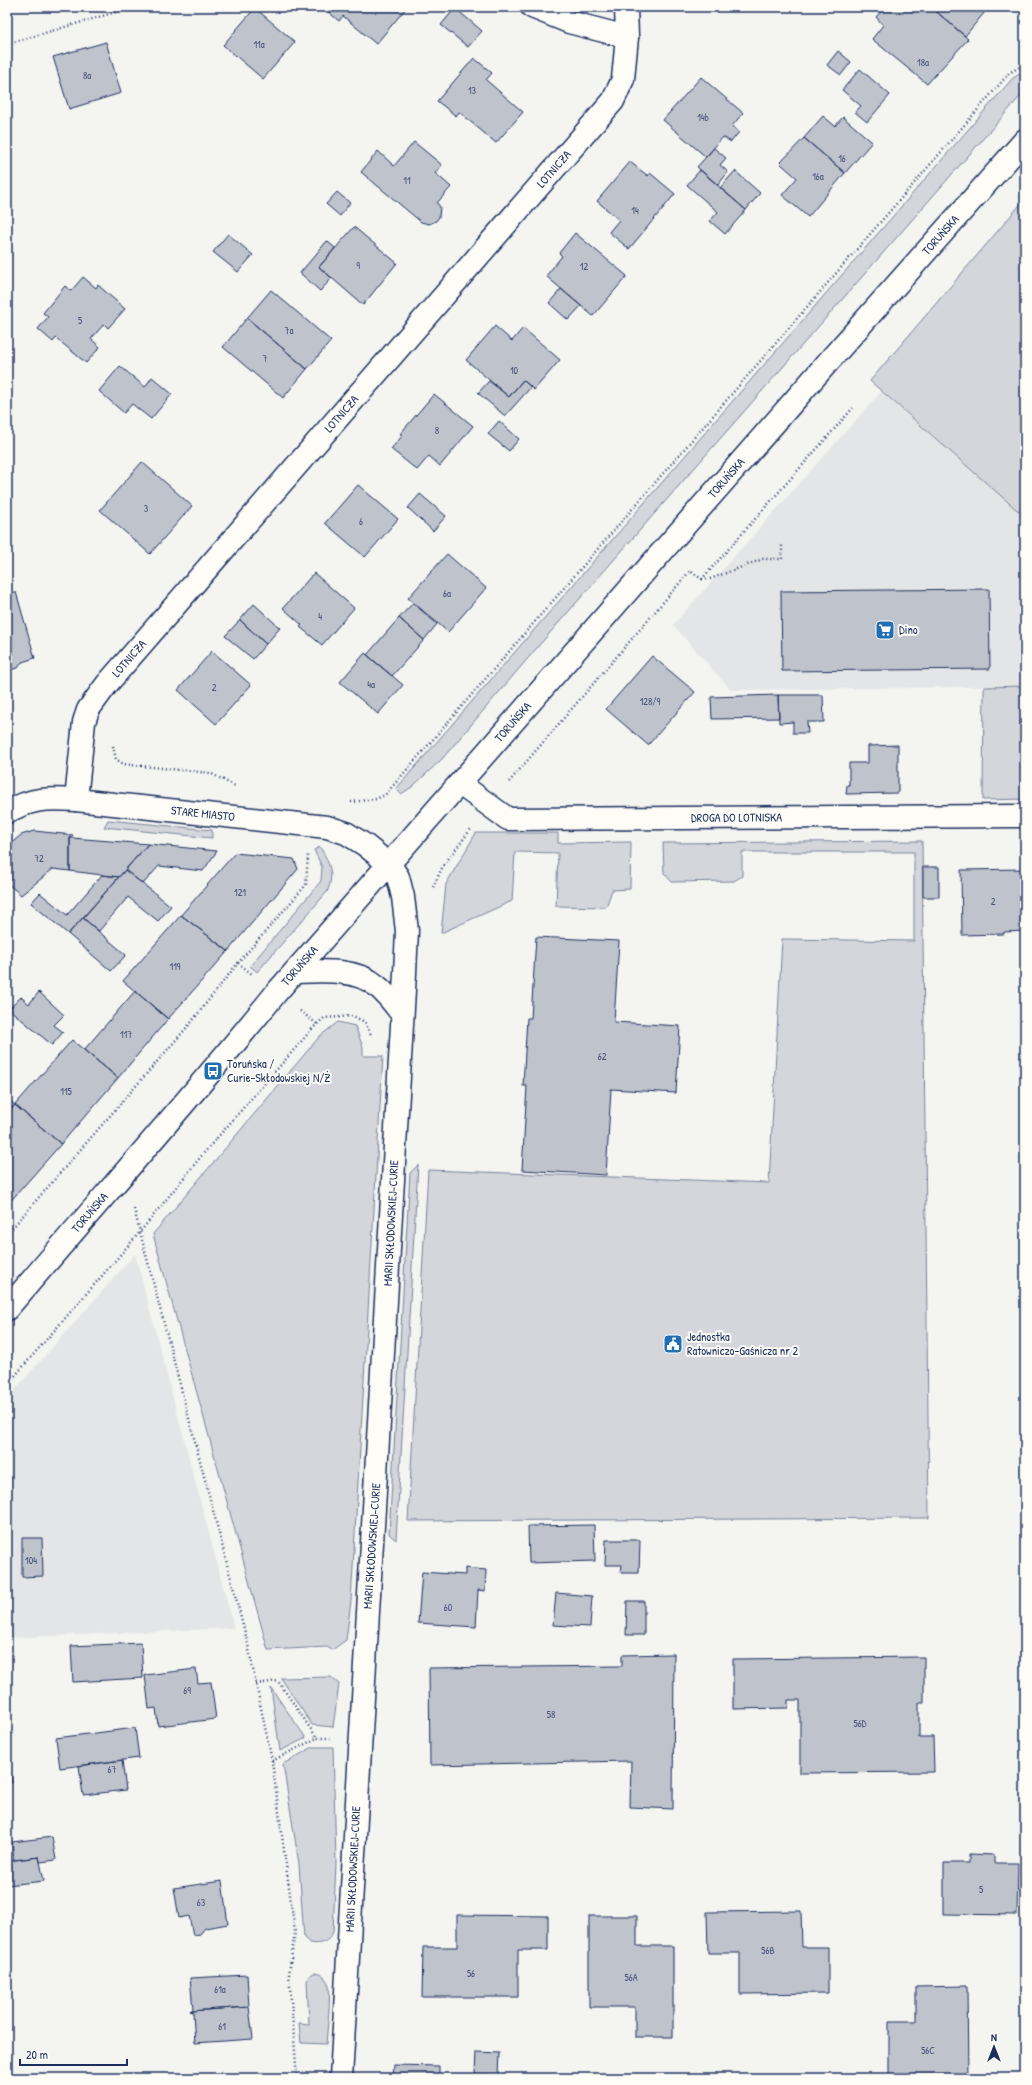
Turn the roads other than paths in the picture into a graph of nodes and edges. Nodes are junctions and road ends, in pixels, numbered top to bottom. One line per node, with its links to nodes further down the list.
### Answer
1 (532, 7): 3 (street)
2 (626, 7): 3 (street, LOTNICZA)
3 (627, 37): 6 (street, LOTNICZA)
4 (1025, 140): 5 (street, TORUŃSKA)
5 (460, 784): 8 (street, DROGA DO LOTNISKA); 9 (street, TORUŃSKA)
6 (76, 800): 7 (street, STARE MIASTO); 9 (street, STARE MIASTO)
7 (7, 812)
8 (1025, 816)
9 (390, 864): 10 (street, TORUŃSKA); 11 (street, MARII SKŁODOWSKIEJ-CURIE)
10 (296, 972): 11 (street); 12 (street, TORUŃSKA)
11 (402, 1014): 13 (street, MARII SKŁODOWSKIEJ-CURIE)
12 (7, 1309)
13 (341, 2078)

